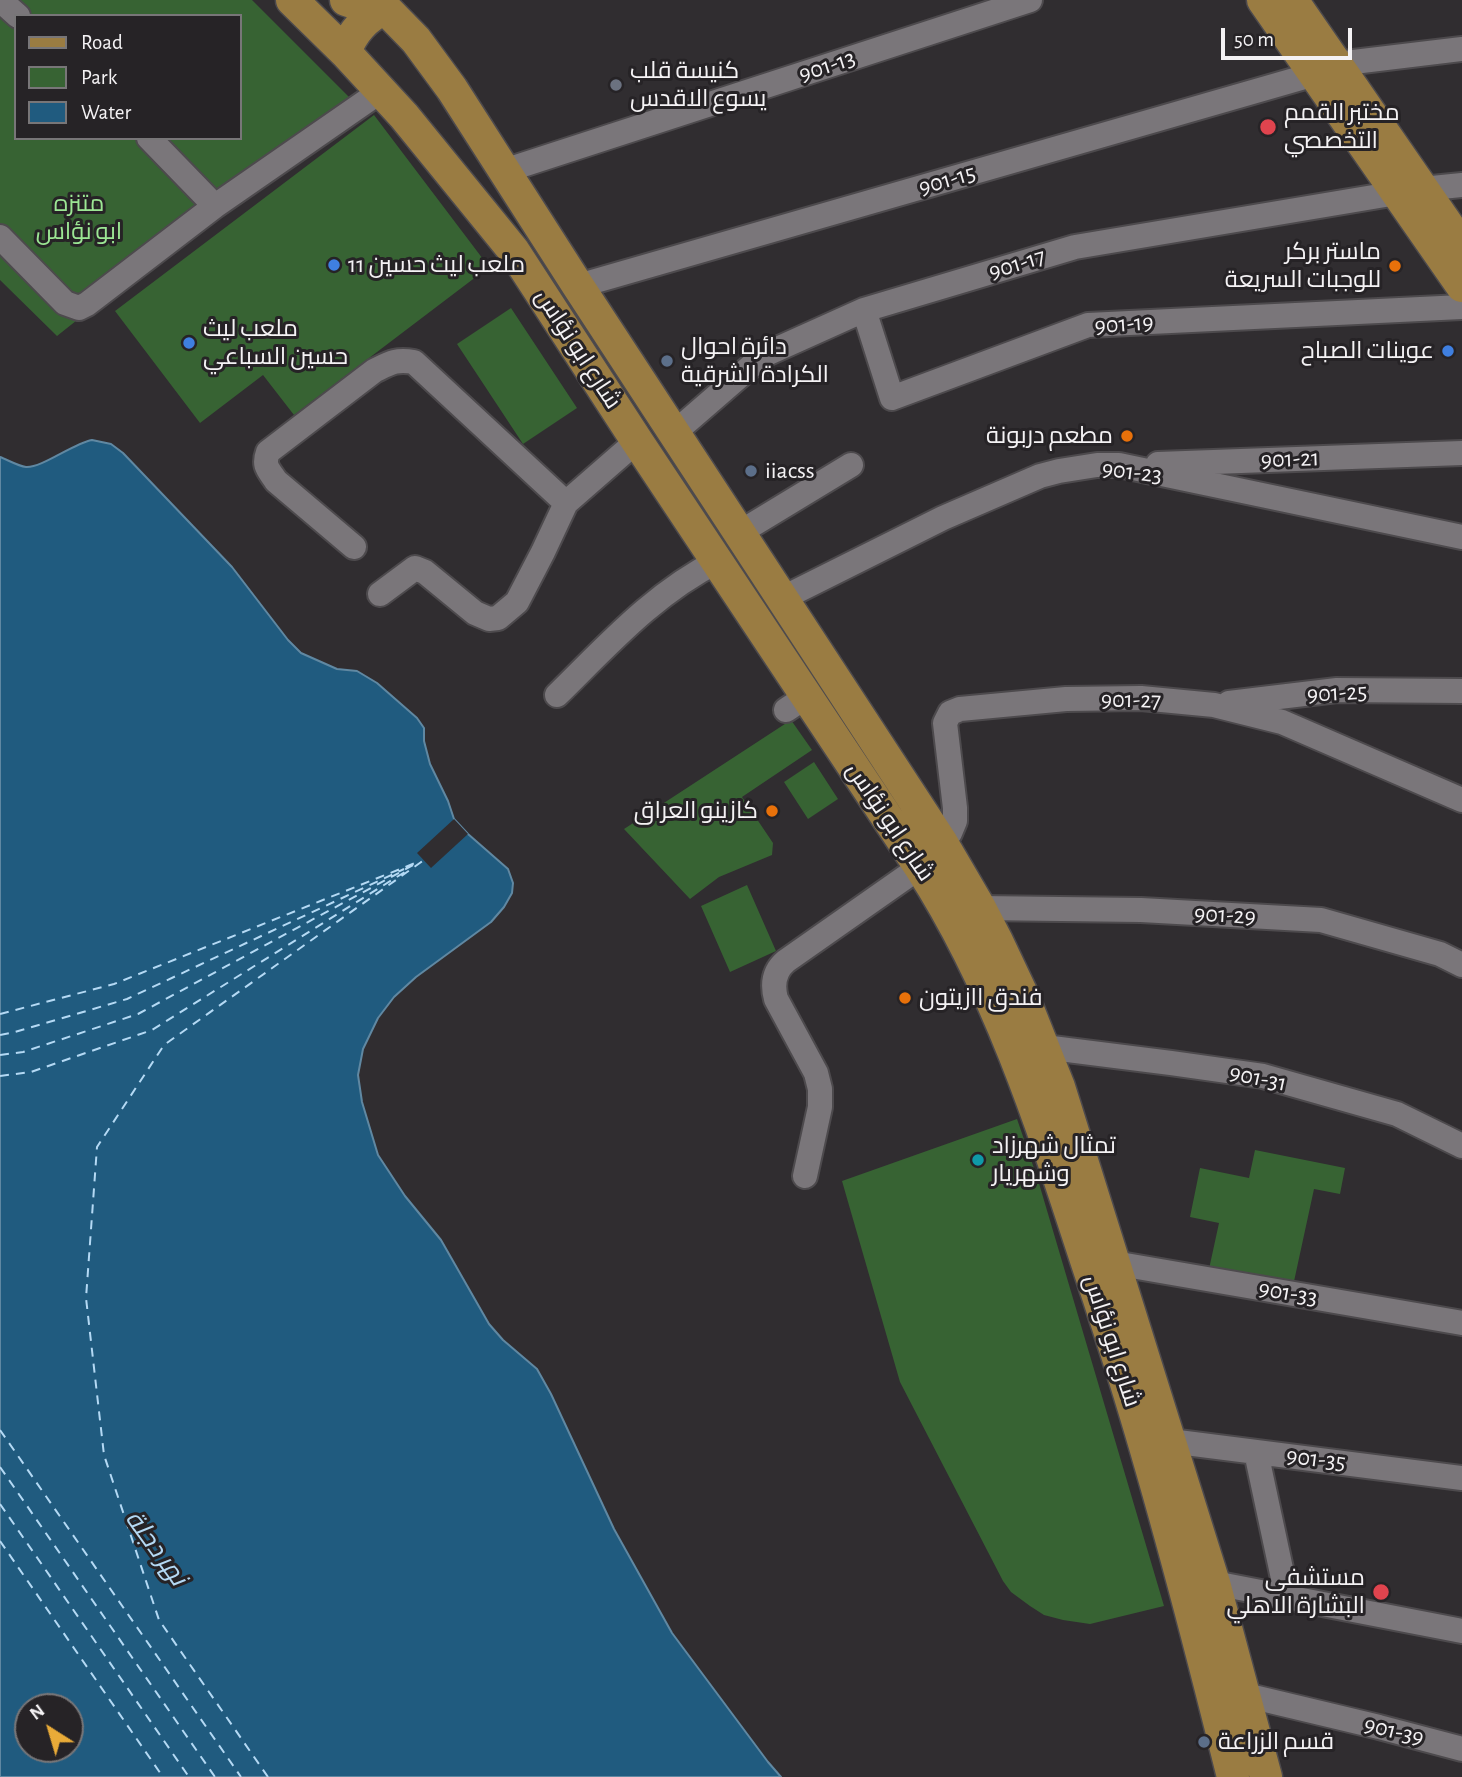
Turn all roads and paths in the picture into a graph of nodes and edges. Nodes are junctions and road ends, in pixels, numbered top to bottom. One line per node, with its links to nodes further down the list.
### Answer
1 (0, 0): 8 (street)
2 (292, 0): 10 (main road, شارع ابو نؤاس)
3 (346, 0): 7 (main road)
4 (1030, 0): 14 (street, 901-13)
5 (1263, 0): 11 (main road)
6 (1292, 0): 11 (main road)
7 (388, 3): 10 (main road); 14 (main road, شارع ابو نؤاس)
8 (16, 14)
9 (1462, 48): 11 (street, 901-15)
10 (345, 52): 12 (main road, شارع ابو نؤاس)
11 (1326, 69): 16 (main road); 20 (street, 901-15)
12 (381, 91): 17 (street); 25 (main road, شارع ابو نؤاس)
13 (151, 140): 17 (street)
14 (504, 171): 20 (main road, شارع ابو نؤاس)
15 (1462, 185): 16 (street, 901-17)
16 (1409, 191): 19 (main road); 21 (main road); 23 (street, 901-17)
17 (215, 206): 18 (street)
18 (0, 237)
19 (1462, 246)
20 (578, 286): 24 (main road, شارع ابو نؤاس)
21 (1462, 286)
22 (1462, 307): 23 (street, 901-19)
23 (864, 310): 24 (street, 901-17)
24 (674, 433): 30 (main road, شارع ابو نؤاس)
25 (637, 441): 29 (street); 33 (main road, شارع ابو نؤاس)
26 (1462, 453): 28 (street, 901-21)
27 (851, 465): 30 (street)
28 (1119, 466): 31 (street, 901-23); 35 (street, 901-23)
29 (566, 503): 32 (street); 34 (street)
30 (739, 533): 35 (main road, شارع ابو نؤاس)
31 (1462, 537)
32 (354, 547)
33 (718, 561): 37 (street); 41 (main road, شارع ابو نؤاس)
34 (380, 594)
35 (783, 598): 40 (main road, شارع ابو نؤاس)
36 (1462, 691): 38 (street, 901-25)
37 (557, 695)
38 (1214, 705): 39 (street, 901-27); 40 (street, 901-27)
39 (1462, 800)
40 (942, 843): 41 (street, 901-27); 42 (main road, شارع ابو نؤاس)
41 (920, 867): 46 (street, 901-27); 57 (main road, شارع ابو نؤاس)
42 (980, 908): 43 (street, 901-29); 44 (main road, شارع ابو نؤاس)
43 (1462, 965)
44 (1044, 1047): 45 (street, 901-31); 47 (main road, شارع ابو نؤاس)
45 (1462, 1146)
46 (805, 1176)
47 (1114, 1263): 48 (street, 901-33); 49 (main road, شارع ابو نؤاس)
48 (1462, 1323)
49 (1170, 1441): 50 (street, 901-35); 52 (main road, شارع ابو نؤاس)
50 (1256, 1452): 51 (street, 901-35); 53 (street)
51 (1462, 1478)
52 (1214, 1583): 53 (street); 55 (main road, شارع ابو نؤاس)
53 (1287, 1597): 54 (street)
54 (1462, 1631)
55 (1245, 1695): 56 (street, 901-39); 58 (main road, شارع ابو نؤاس)
56 (1462, 1749)
57 (1233, 1777)
58 (1266, 1777)

